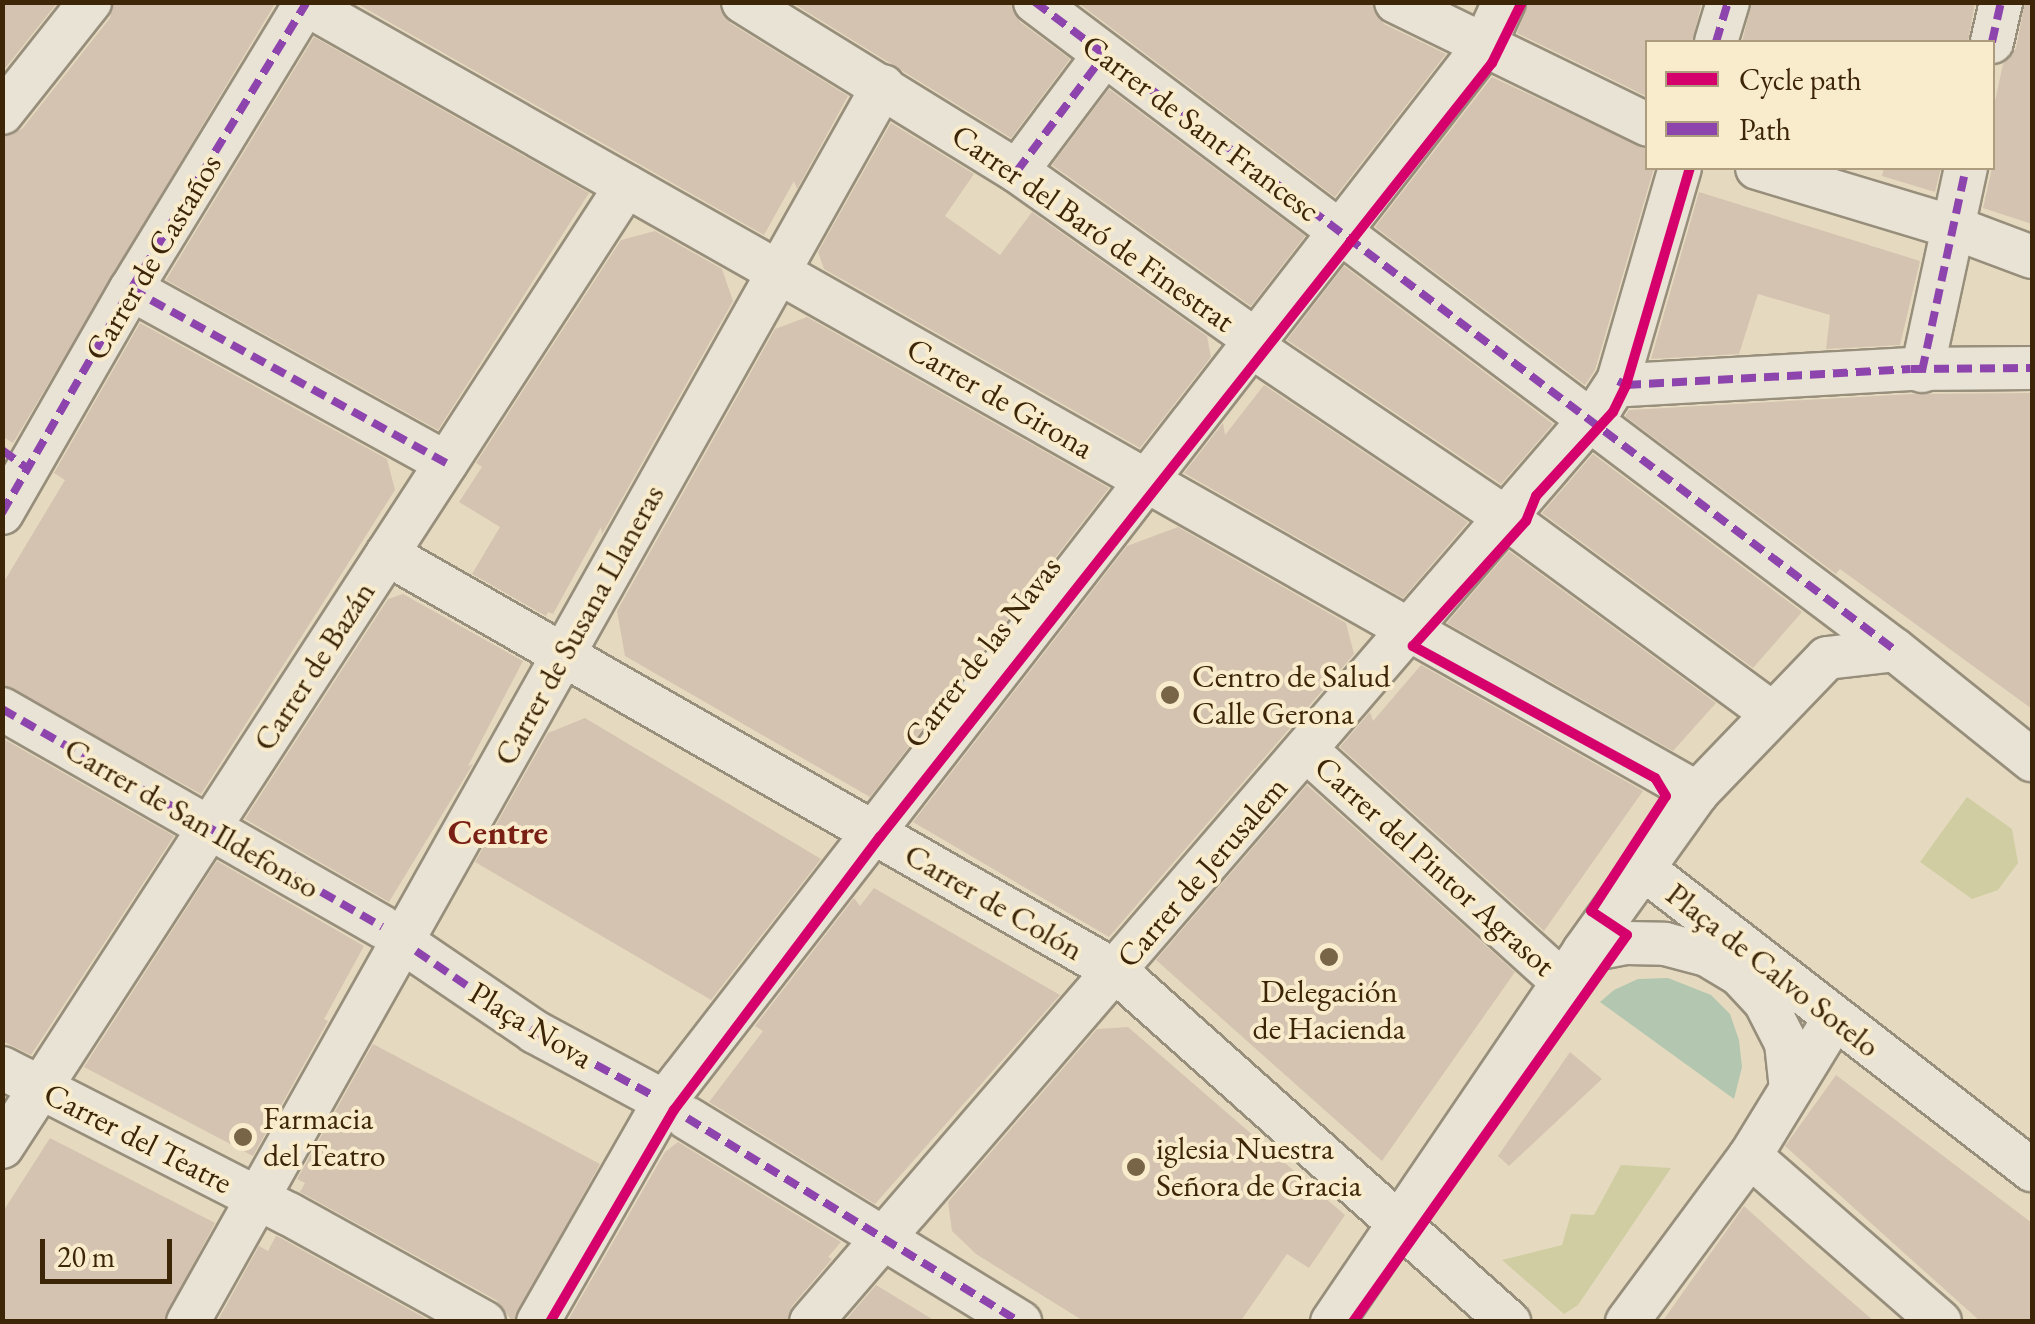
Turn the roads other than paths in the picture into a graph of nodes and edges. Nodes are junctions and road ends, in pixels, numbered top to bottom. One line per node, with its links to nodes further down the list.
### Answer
1 (90, 2): 14 (street)
2 (743, 2): 13 (street, Carrer del Baró de Finestrat)
3 (1035, 2): 12 (street, Carrer de Sant Francesc)
4 (1396, 2): 11 (street)
5 (1504, 2): 11 (street, Carrer de las Navas)
6 (1728, 2): 9 (street)
7 (2001, 2): 10 (street)
8 (305, 3): 20 (street, Carrer de Girona); 25 (street, Carrer de Castaños)
9 (1717, 40)
10 (1992, 40)
11 (1484, 46): 15 (street); 22 (street, Carrer de las Navas)
12 (1104, 54): 19 (street); 22 (street, Carrer de Sant Francesc)
13 (883, 86): 19 (street, Carrer del Baró de Finestrat); 24 (street, Carrer de Susana Llaneras)
14 (2, 113)
15 (1645, 124)
16 (1679, 170): 29 (street)
17 (1763, 170): 21 (street)
18 (1966, 170): 21 (street)
19 (1017, 171): 26 (street, Carrer del Baró de Finestrat)
20 (626, 186): 24 (street, Carrer de Girona); 32 (street, Carrer de Bazán)
21 (1952, 228): 23 (street); 28 (street)
22 (1340, 231): 26 (street, Carrer de las Navas); 30 (street, Carrer de Sant Francesc)
23 (2032, 258)
24 (778, 272): 33 (street, Carrer de Girona); 39 (street, Carrer de Susana Llaneras)
25 (131, 289): 31 (street, Carrer de Castaños); 32 (street)
26 (1256, 340): 33 (street, Carrer de las Navas); 35 (street, Carrer del Baró de Finestrat)
27 (2032, 368): 28 (street)
28 (1922, 371): 29 (street)
29 (1618, 381): 30 (street, Carrer de Jerusalem)
30 (1588, 420): 35 (street, Carrer de Jerusalem); 38 (street, Carrer de Sant Francesc)
31 (15, 460): 34 (street, Carrer de Castaños)
32 (446, 463): 36 (street, Carrer de Bazán)
33 (1146, 481): 37 (street, Carrer de Girona); 46 (street, Carrer de las Navas)
34 (2, 513)
35 (1505, 517): 37 (street, Carrer de Jerusalem); 41 (street, Carrer del Baró de Finestrat)
36 (387, 554): 39 (street, Carrer de Colón); 45 (street, Carrer de Bazán)
37 (1410, 630): 42 (street, Carrer de Jerusalem); 44 (street, Carrer de Girona)
38 (1895, 650): 41 (street, Plaça de Calvo Sotelo); 43 (street)
39 (563, 654): 46 (street, Carrer de Colón); 62 (street, Carrer de Susana Llaneras)
40 (2, 710): 45 (street, Carrer de San Ildefonso)
41 (1772, 714): 44 (street, Plaça de Calvo Sotelo)
42 (1306, 750): 49 (street, Carrer del Pintor Agrasot); 50 (street, Carrer de Jerusalem)
43 (2032, 760)
44 (1697, 794): 47 (street, Plaça de Calvo Sotelo)
45 (209, 828): 48 (street, Carrer de San Ildefonso); 54 (street, Carrer de Bazán)
46 (872, 832): 50 (street, Carrer de Colón); 67 (street, Carrer de las Navas)
47 (1644, 870): 49 (street); 51 (street, Plaça de Calvo Sotelo)
48 (399, 940): 56 (street, Plaça Nova)
49 (1574, 966): 55 (street); 63 (street)
50 (1116, 972): 63 (street, Carrer de Colón); 64 (street, Carrer de Jerusalem)
51 (1834, 1019): 52 (street, Plaça de Calvo Sotelo); 55 (street)
52 (1890, 1062): 58 (street); 61 (street, Plaça de Calvo Sotelo)
53 (2, 1068): 54 (street, Carrer del Teatre)
54 (41, 1088): 59 (street, Carrer de Bazán); 62 (street, Carrer del Teatre)
55 (1791, 1089): 60 (street)
56 (650, 1094)
57 (686, 1118): 64 (street)
58 (2032, 1138)
59 (2, 1147)
60 (1750, 1156): 72 (street); 73 (street)
61 (2032, 1170)
62 (257, 1198): 65 (street, Carrer de Susana Llaneras); 66 (street, Carrer del Teatre)
63 (1400, 1223): 70 (street); 71 (street, Carrer de Colón)
64 (883, 1238): 68 (street, Carrer de Jerusalem); 69 (street)
65 (188, 1322)
66 (484, 1322)
67 (538, 1322)
68 (811, 1322)
69 (1020, 1322)
70 (1332, 1322)
71 (1509, 1322)
72 (1627, 1322)
73 (1940, 1322)

